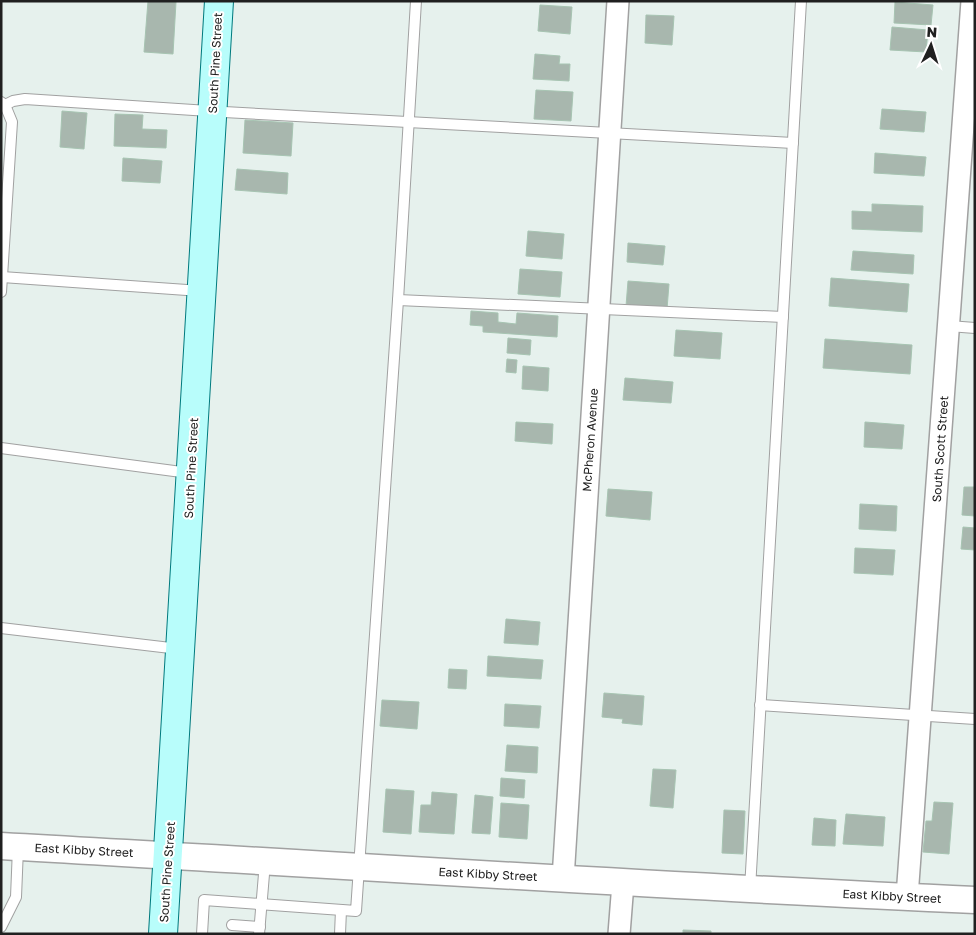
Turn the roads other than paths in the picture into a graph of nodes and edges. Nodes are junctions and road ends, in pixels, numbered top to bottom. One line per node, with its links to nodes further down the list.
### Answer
1 (219, 1): 7 (main road, South Pine Street)
2 (416, 1): 8 (lane)
3 (618, 1): 9 (street, McPheron Avenue)
4 (801, 1): 10 (lane)
5 (972, 1): 17 (street, South Scott Street)
6 (3, 104): 7 (lane); 11 (lane)
7 (213, 111): 8 (lane); 12 (main road, South Pine Street)
8 (409, 122): 9 (lane); 14 (lane)
9 (610, 133): 10 (lane); 15 (street, McPheron Avenue)
10 (793, 143): 16 (lane)
11 (2, 277): 12 (lane); 13 (lane)
12 (202, 291): 20 (main road, South Pine Street)
13 (1, 292)
14 (398, 300): 15 (lane); 29 (lane)
15 (599, 308): 16 (lane); 30 (street, McPheron Avenue)
16 (783, 317): 23 (lane)
17 (949, 326): 18 (lane); 24 (street, South Scott Street)
18 (975, 328)
19 (1, 448): 20 (lane)
20 (191, 474): 22 (main road, South Pine Street)
21 (1, 628): 22 (lane)
22 (180, 650): 27 (main road, South Pine Street)
23 (760, 705): 24 (lane); 32 (lane)
24 (920, 716): 25 (lane); 33 (street, South Scott Street)
25 (975, 719)
26 (10, 846): 27 (street, East Kibby Street); 38 (lane)
27 (168, 855): 28 (street, East Kibby Street); 41 (main road, South Pine Street)
28 (265, 861): 29 (street, East Kibby Street); 35 (lane)
29 (360, 867): 30 (street, East Kibby Street); 36 (lane)
30 (563, 879): 31 (street, East Kibby Street)
31 (623, 882): 32 (street, East Kibby Street); 43 (street)
32 (750, 889): 33 (street, East Kibby Street)
33 (907, 897): 34 (street, East Kibby Street)
34 (975, 900)
35 (261, 904): 36 (lane); 39 (lane); 40 (lane)
36 (341, 910): 42 (lane)
37 (232, 925): 40 (lane)
38 (1, 927)
39 (205, 927)
40 (259, 930)
41 (163, 934)
42 (340, 934)
43 (619, 934)

